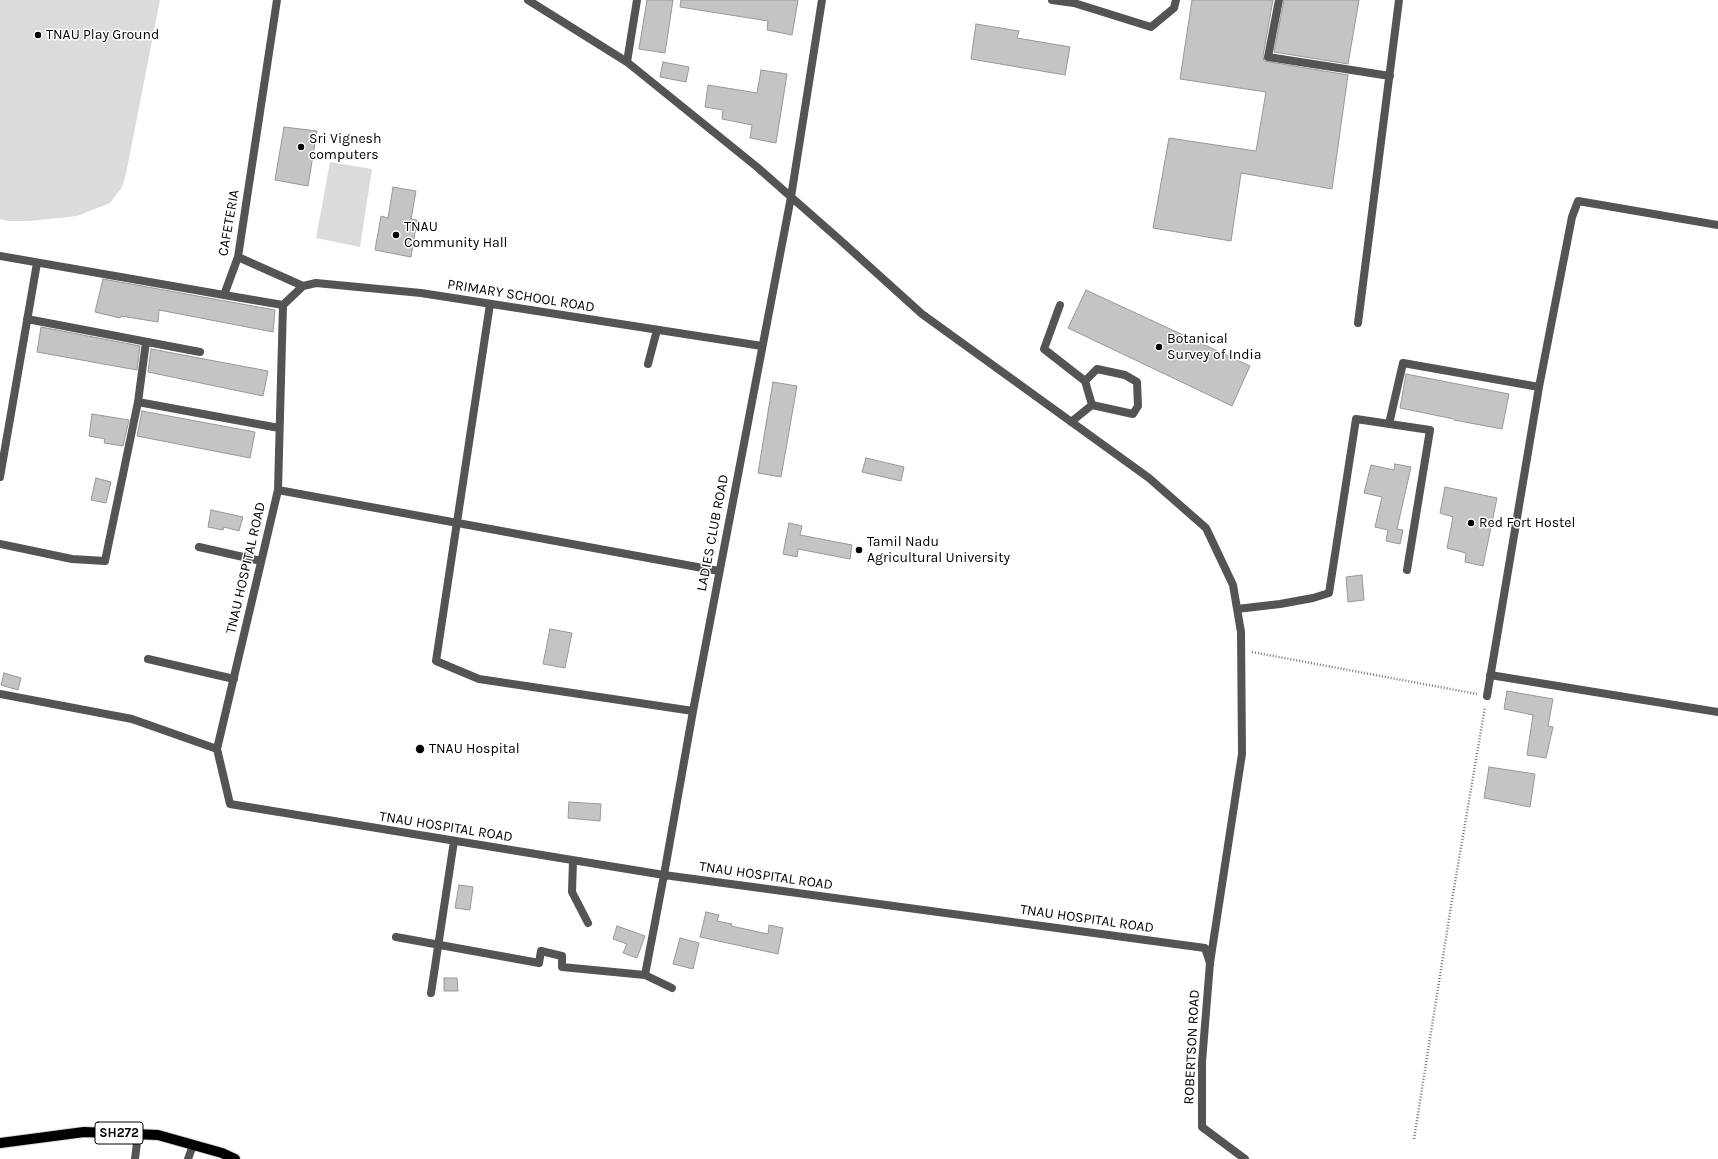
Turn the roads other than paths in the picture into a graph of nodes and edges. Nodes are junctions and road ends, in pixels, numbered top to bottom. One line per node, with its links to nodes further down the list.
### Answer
1 (277, 0): 15 (street, CAFETERIA)
2 (528, 0): 10 (street)
3 (637, 0): 10 (street)
4 (822, 0): 12 (street, LADIES CLUB ROAD)
5 (1052, 0): 9 (street)
6 (1176, 0): 9 (street)
7 (1279, 0): 11 (street)
8 (1399, 0): 11 (street)
9 (1074, 1)
10 (627, 62): 12 (street)
11 (1390, 76): 23 (street)
12 (790, 196): 26 (street, LADIES CLUB ROAD); 33 (street)
13 (1718, 225): 30 (street)
14 (0, 256): 16 (street)
15 (238, 257): 17 (street); 18 (street, CAFETERIA)
16 (37, 262): 18 (street); 22 (street)
17 (302, 286): 19 (street, PRIMARY SCHOOL ROAD); 20 (street)
18 (224, 295): 20 (street)
19 (490, 304): 24 (street, PRIMARY SCHOOL ROAD); 38 (street)
20 (283, 305): 35 (street, TNAU HOSPITAL ROAD)
21 (1060, 306): 29 (street)
22 (27, 319): 25 (street); 36 (street)
23 (1358, 323)
24 (657, 330): 26 (street, PRIMARY SCHOOL ROAD); 28 (street)
25 (146, 342): 27 (street); 31 (street)
26 (762, 346): 43 (street, LADIES CLUB ROAD)
27 (200, 352)
28 (648, 364)
29 (1085, 381): 32 (street); 32 (street)
30 (1539, 386): 34 (street); 46 (street)
31 (138, 402): 35 (street); 39 (street)
32 (1092, 405): 33 (street)
33 (1071, 422): 44 (street)
34 (1389, 424): 42 (street); 44 (street)
35 (280, 428): 37 (street, TNAU HOSPITAL ROAD)
36 (0, 477)
37 (278, 490): 38 (street); 41 (street, TNAU HOSPITAL ROAD)
38 (457, 523): 43 (street); 50 (street)
39 (0, 544)
40 (199, 547): 41 (street)
41 (261, 561): 47 (street, TNAU HOSPITAL ROAD)
42 (1407, 570)
43 (719, 571): 50 (street, LADIES CLUB ROAD)
44 (1237, 609): 59 (street)
45 (148, 659): 47 (street)
46 (1490, 675): 49 (street); 51 (street)
47 (234, 679): 52 (street, TNAU HOSPITAL ROAD)
48 (0, 694): 52 (street)
49 (1487, 696)
50 (693, 711): 55 (street, LADIES CLUB ROAD)
51 (1718, 712)
52 (217, 749): 53 (street, TNAU HOSPITAL ROAD)
53 (454, 841): 54 (street, TNAU HOSPITAL ROAD); 58 (street)
54 (574, 861): 55 (street, TNAU HOSPITAL ROAD); 56 (street)
55 (664, 875): 59 (street, TNAU HOSPITAL ROAD); 60 (street, LADIES CLUB ROAD)
56 (588, 923)
57 (396, 937): 58 (street)
58 (439, 944): 60 (street); 62 (street)
59 (1210, 963): 69 (street, ROBERTSON ROAD)
60 (645, 975): 61 (street)
61 (672, 988)
62 (431, 993)
63 (138, 1134): 64 (main road, SH272); 65 (main road, SH272); 66 (street)
64 (0, 1143)
65 (193, 1145): 67 (street); 68 (main road, SH272)
66 (135, 1159)
67 (188, 1159)
68 (235, 1159)
69 (1245, 1159)

